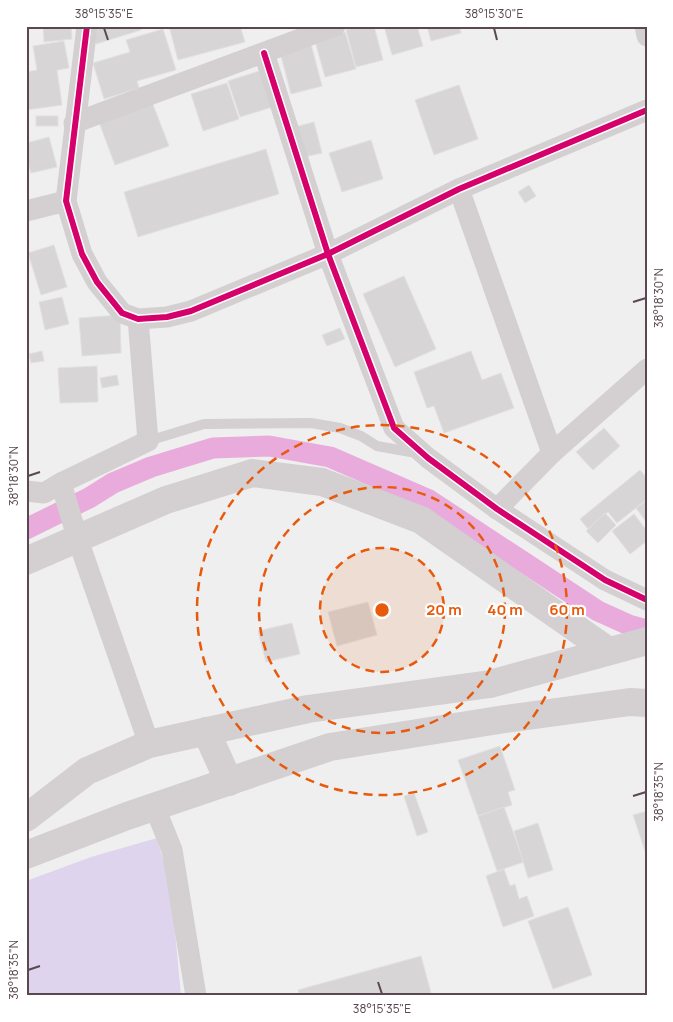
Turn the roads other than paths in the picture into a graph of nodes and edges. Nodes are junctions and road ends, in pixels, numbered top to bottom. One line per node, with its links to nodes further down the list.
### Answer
1 (87, 26): 7 (street)
2 (335, 26): 5 (street)
3 (645, 26): 4 (street)
4 (647, 36)
5 (264, 53): 7 (street); 11 (street)
6 (647, 110): 8 (street)
7 (74, 123): 9 (street)
8 (459, 189): 11 (street); 16 (street)
9 (66, 201): 10 (street); 12 (street)
10 (26, 211)
11 (328, 254): 12 (street); 15 (street)
12 (138, 319): 14 (street)
13 (647, 369): 16 (street)
14 (148, 441): 15 (lane); 17 (street)
15 (422, 454): 19 (street)
16 (552, 454): 19 (street)
17 (63, 488): 18 (street); 20 (street)
18 (26, 491)
19 (497, 509): 22 (street)
20 (74, 526): 21 (main road); 24 (main road); 27 (street)
21 (26, 561)
22 (647, 600)
23 (647, 641): 24 (main road)
24 (608, 650): 26 (main road)
25 (647, 703): 28 (main road)
26 (206, 731): 27 (main road); 28 (main road)
27 (149, 744): 30 (main road)
28 (229, 782): 29 (main road)
29 (155, 808): 31 (main road); 32 (street)
30 (26, 818)
31 (26, 855)
32 (196, 996)

